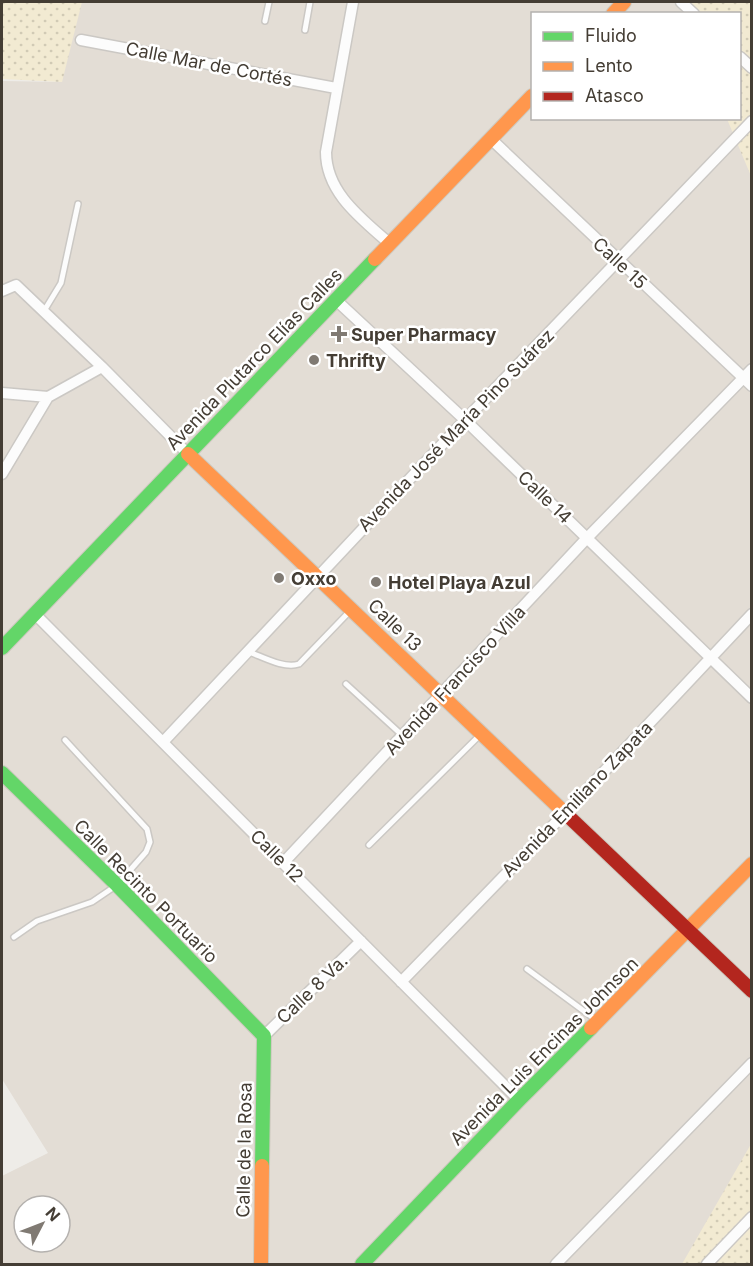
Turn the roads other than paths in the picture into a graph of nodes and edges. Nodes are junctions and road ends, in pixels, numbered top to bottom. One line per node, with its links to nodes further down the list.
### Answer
1 (269, 2): 4 (lane)
2 (310, 2): 5 (lane)
3 (353, 2): 7 (street)
4 (264, 21)
5 (305, 30)
6 (81, 40): 7 (street, Calle Mar de Cortés)
7 (336, 88): 12 (street)
8 (531, 97): 10 (street, Avenida Plutarco Elías Calles)
9 (752, 121): 13 (street, Avenida José María Pino Suárez)
10 (491, 139): 12 (street, Avenida Plutarco Elías Calles); 13 (street, Calle 15)
11 (78, 204): 16 (lane)
12 (390, 244): 15 (street, Avenida Plutarco Elías Calles)
13 (618, 261): 19 (street, Calle 15); 23 (street, Avenida José María Pino Suárez)
14 (2, 291): 16 (street, Calle 13)
15 (336, 300): 23 (street, Calle 14); 24 (street, Avenida Plutarco Elías Calles)
16 (44, 311): 17 (street, Calle 13)
17 (102, 367): 22 (street); 24 (street, Calle 13)
18 (752, 369): 19 (street, Avenida Francisco Villa)
19 (743, 378): 20 (street, Calle 15); 27 (street, Avenida Francisco Villa)
20 (752, 386)
21 (2, 393): 22 (street)
22 (48, 397): 25 (street)
23 (465, 420): 27 (street, Calle 14); 28 (street, Avenida José María Pino Suárez)
24 (188, 454): 28 (street, Calle 13); 30 (street, Avenida Plutarco Elías Calles)
25 (5, 462): 26 (street)
26 (2, 474)
27 (588, 538): 34 (street, Calle 14); 36 (street, Avenida Francisco Villa)
28 (317, 576): 29 (street, Calle 13); 33 (street, Avenida José María Pino Suárez)
29 (352, 609): 33 (lane); 36 (street, Calle 13)
30 (34, 613): 32 (street, Avenida Plutarco Elías Calles); 41 (street, Calle 12)
31 (752, 614): 34 (street, Avenida Emiliano Zapata)
32 (2, 648)
33 (248, 651): 41 (street, Avenida José María Pino Suárez)
34 (710, 658): 37 (street, Calle 14); 43 (street, Avenida Emiliano Zapata)
35 (346, 684): 39 (lane)
36 (442, 694): 38 (street, Calle 13); 39 (street, Avenida Francisco Villa)
37 (752, 698)
38 (482, 733): 43 (street, Calle 13); 44 (lane)
39 (403, 736): 45 (street, Avenida Francisco Villa)
40 (65, 740): 47 (lane)
41 (163, 742): 45 (street, Calle 12)
42 (2, 773): 47 (street, Calle Recinto Portuario)
43 (565, 813): 48 (street, Calle 13); 52 (street, Avenida Emiliano Zapata)
44 (369, 845)
45 (284, 862): 50 (street, Calle 12)
46 (752, 864): 48 (street, Avenida Luis Encinas Johnson)
47 (117, 885): 49 (lane); 55 (street, Calle Recinto Portuario)
48 (690, 930): 53 (street, Calle 13); 54 (street, Avenida Luis Encinas Johnson)
49 (14, 937)
50 (360, 942): 52 (street, Calle 12); 55 (street, Calle 8 Va.)
51 (527, 969): 54 (lane)
52 (401, 982): 57 (street, Calle 12)
53 (752, 991)
54 (597, 1021): 57 (street, Avenida Luis Encinas Johnson)
55 (264, 1036): 59 (street, Calle de la Rosa)
56 (752, 1063): 61 (street)
57 (519, 1100): 60 (street, Avenida Luis Encinas Johnson)
58 (752, 1217): 62 (street)
59 (261, 1264)
60 (362, 1264)
61 (556, 1264)
62 (707, 1264)

